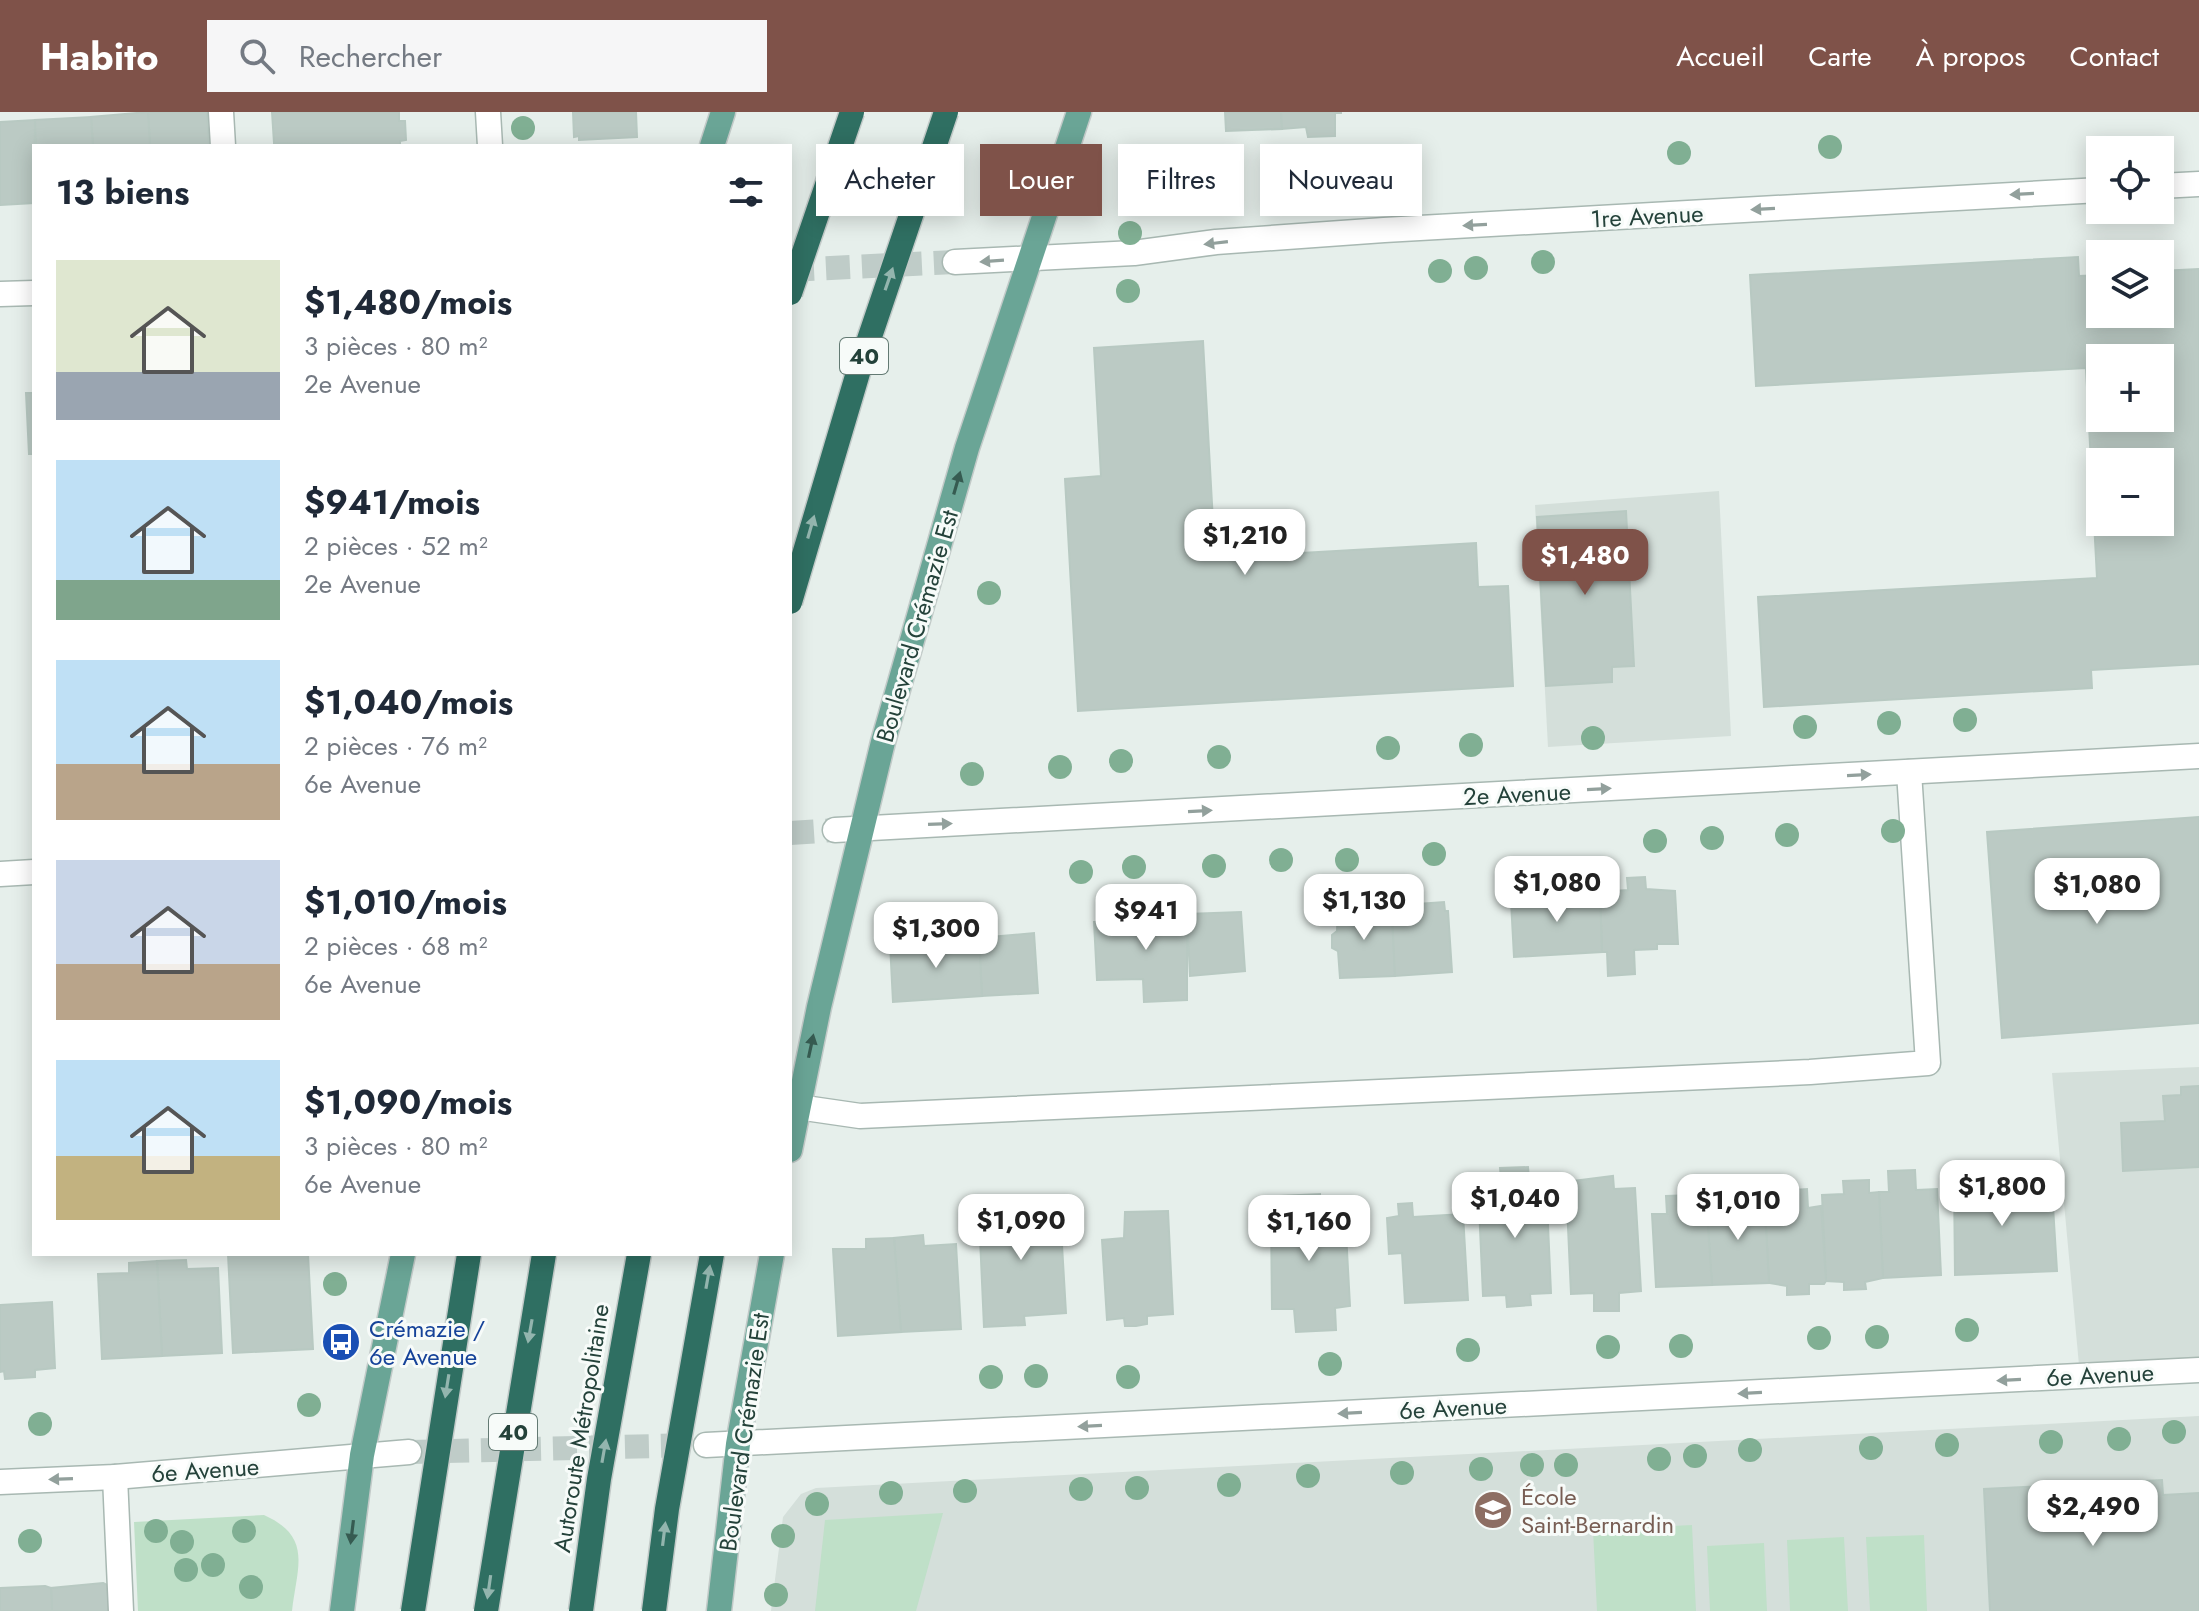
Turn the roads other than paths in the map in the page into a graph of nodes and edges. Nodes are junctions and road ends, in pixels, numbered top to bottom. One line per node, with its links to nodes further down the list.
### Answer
1 (221, 112): 7 (street)
2 (488, 112): 8 (street)
3 (723, 112): 9 (main road)
4 (852, 112): 15 (highway, bridge)
5 (946, 112): 18 (highway, 40, one-way to 5, bridge)
6 (1079, 112): 13 (main road, Boulevard Crémazie Est)
7 (223, 144)
8 (490, 144)
9 (713, 144)
10 (2199, 184): 11 (street)
11 (2174, 185)
12 (2086, 191): 13 (street, 1re Avenue, one-way to 13)
13 (1029, 259): 14 (street, 1re Avenue, one-way to 14); 21 (main road, Boulevard Crémazie Est, one-way to 13)
14 (955, 262)
15 (792, 287)
16 (32, 293): 17 (street)
17 (0, 294)
18 (792, 595)
19 (2199, 756): 20 (street, 2e Avenue)
20 (1909, 772): 21 (street, 2e Avenue, one-way to 20); 25 (street)
21 (862, 829): 22 (street, 2e Avenue); 25 (main road, Boulevard Crémazie Est, one-way to 21)
22 (835, 830)
23 (32, 872): 24 (street)
24 (0, 874)
25 (798, 1107): 26 (main road, Boulevard Crémazie Est)
26 (792, 1139)
27 (403, 1256): 37 (main road)
28 (469, 1256): 42 (highway, one-way to 42, bridge)
29 (544, 1256): 43 (highway, 40, one-way to 43, bridge)
30 (639, 1256): 44 (highway, Autoroute Métropolitaine, one-way to 30, bridge)
31 (712, 1256): 45 (highway, one-way to 31, bridge)
32 (772, 1256): 34 (main road, Boulevard Crémazie Est)
33 (2199, 1370): 34 (street, 6e Avenue, one-way to 34)
34 (738, 1444): 35 (street, 6e Avenue); 46 (main road, Boulevard Crémazie Est)
35 (706, 1445)
36 (409, 1452): 37 (street, 6e Avenue)
37 (362, 1455): 38 (street, 6e Avenue); 41 (main road, one-way to 41)
38 (115, 1477): 39 (street, 6e Avenue, one-way to 39); 40 (street)
39 (0, 1482)
40 (121, 1611)
41 (342, 1611)
42 (413, 1611)
43 (486, 1611)
44 (581, 1611)
45 (654, 1611)
46 (719, 1611)

